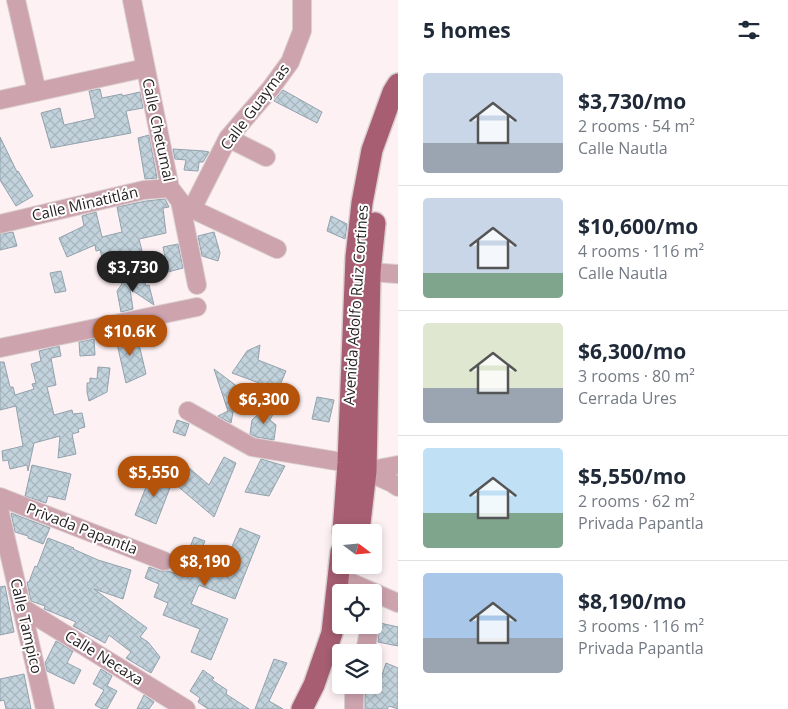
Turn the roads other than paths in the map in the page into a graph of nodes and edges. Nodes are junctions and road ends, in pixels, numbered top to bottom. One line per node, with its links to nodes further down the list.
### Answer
1 (16, 0): 6 (street)
2 (132, 0): 4 (street, Calle Chetumal)
3 (302, 0): 9 (street, Calle Guaymas)
4 (145, 68): 6 (street); 11 (street, Calle Chetumal)
5 (398, 84): 21 (main road, Avenida Adolfo Ruiz Cortines)
6 (37, 92): 7 (street)
7 (0, 100)
8 (398, 119): 14 (main road, Avenida Adolfo Ruiz Cortines)
9 (228, 138): 10 (street); 11 (street, Calle Guaymas)
10 (266, 157)
11 (181, 199): 12 (street, Calle Minatitlán); 13 (street); 16 (street, Calle Chetumal)
12 (0, 224)
13 (277, 248)
14 (370, 272): 15 (street); 21 (main road, Avenida Adolfo Ruiz Cortines)
15 (398, 274)
16 (197, 285)
17 (197, 307): 18 (street)
18 (0, 348)
19 (188, 412): 21 (street)
20 (398, 465): 21 (street)
21 (357, 467): 22 (street); 25 (main road, Avenida Adolfo Ruiz Cortines); 26 (main road, Avenida Adolfo Ruiz Cortines)
22 (398, 487)
23 (0, 497): 27 (street, Privada Papantla)
24 (0, 513): 31 (street, Calle Tampico)
25 (345, 524)
26 (359, 524)
27 (164, 561)
28 (339, 574): 36 (main road)
29 (382, 600): 30 (street)
30 (398, 603)
31 (21, 606): 34 (street, Calle Tampico); 35 (street, Calle Necaxa)
32 (345, 634): 37 (main road)
33 (356, 694): 38 (street)
34 (45, 709)
35 (186, 709)
36 (302, 709)
37 (317, 709)
38 (354, 709)

